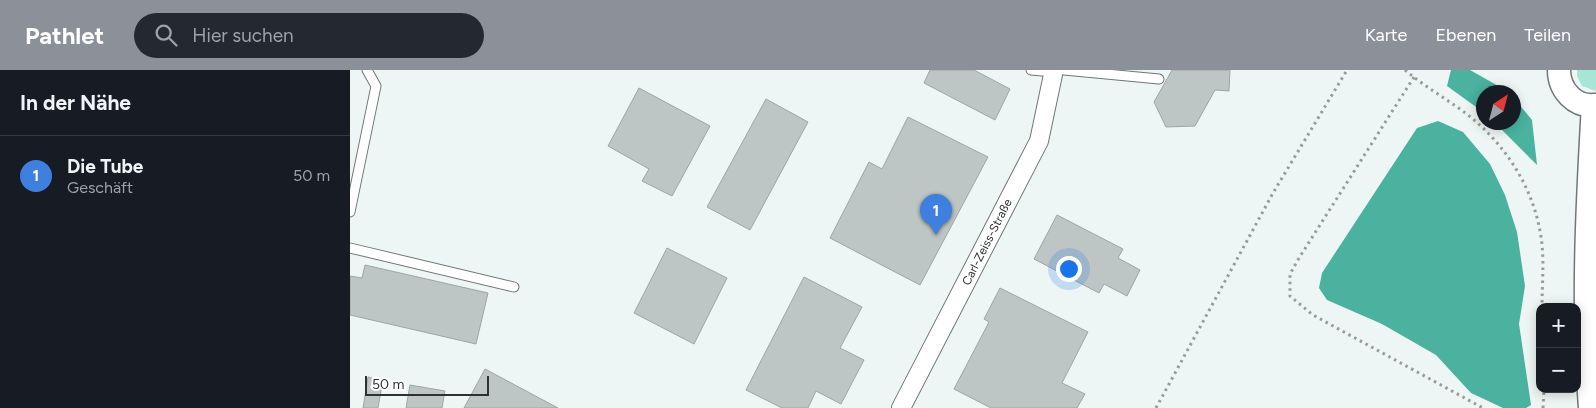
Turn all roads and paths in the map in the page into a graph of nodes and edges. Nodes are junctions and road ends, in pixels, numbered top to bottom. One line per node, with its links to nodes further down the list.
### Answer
1 (367, 70): 10 (lane)
2 (1032, 70): 6 (lane)
3 (1347, 70): 16 (path)
4 (1405, 70): 7 (path)
5 (1559, 70): 9 (street)
6 (1057, 71): 8 (lane); 15 (street, Carl-Zeiss-Straße)
7 (1414, 78): 13 (path); 17 (path)
8 (1159, 79)
9 (1594, 105): 19 (street)
10 (350, 212)
11 (350, 248): 12 (lane)
12 (514, 287)
13 (1542, 303)
14 (1544, 393): 18 (path)
15 (901, 408)
16 (1156, 408)
17 (1483, 408)
18 (1543, 408)
19 (1590, 408)

